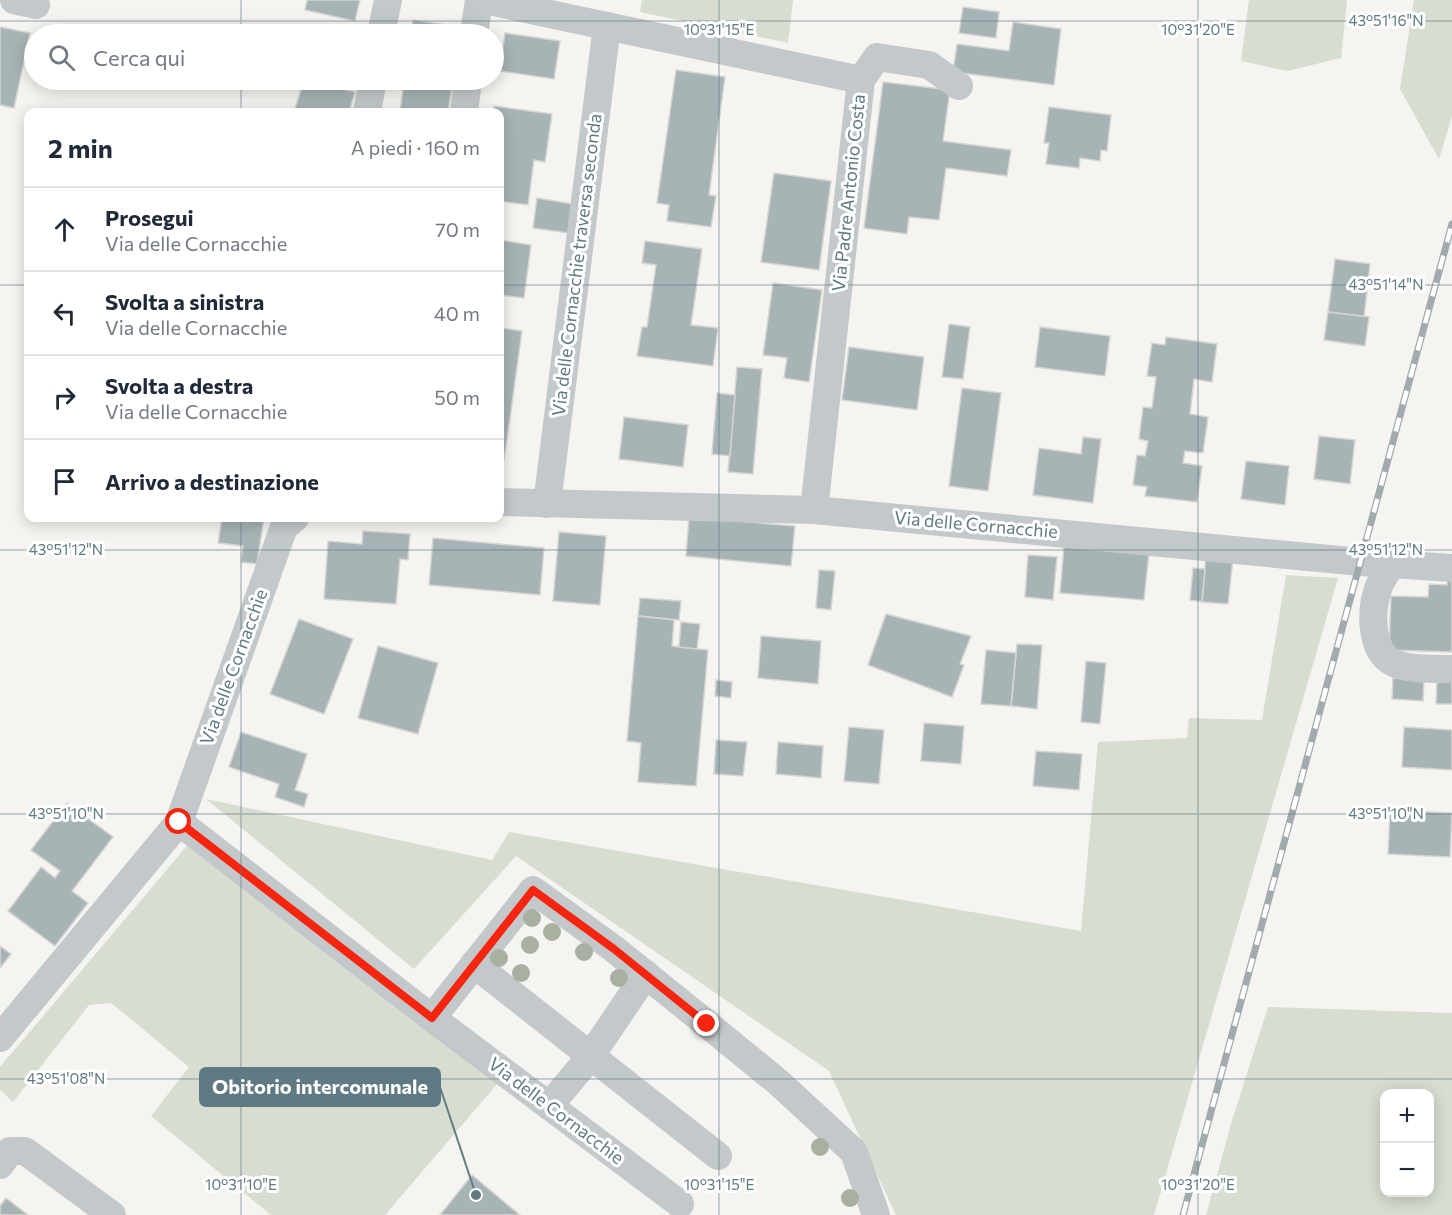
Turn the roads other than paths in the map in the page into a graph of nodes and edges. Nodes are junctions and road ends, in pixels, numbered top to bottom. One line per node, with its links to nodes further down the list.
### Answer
1 (388, 0): 4 (street)
2 (479, 0): 5 (street)
3 (484, 0): 6 (street, Via Padre Antonio Costa)
4 (383, 24)
5 (475, 24)
6 (607, 26): 7 (street, Via Padre Antonio Costa); 14 (street, Via delle Cornacchie traversa seconda)
7 (861, 80): 8 (street); 15 (street, Via Padre Antonio Costa)
8 (959, 86)
9 (371, 90): 11 (street)
10 (467, 90): 12 (street)
11 (368, 108)
12 (464, 108)
13 (504, 502): 14 (street, Via delle Cornacchie)
14 (547, 504): 15 (street, Via delle Cornacchie)
15 (814, 510): 17 (street, Via delle Cornacchie)
16 (291, 522): 20 (street, Via delle Cornacchie)
17 (1392, 564): 18 (street, Via delle Cornacchie); 19 (street)
18 (1452, 568)
19 (1452, 669)
20 (179, 822): 23 (street, Via delle Cornacchie); 24 (street, Via delle Cornacchie)
21 (474, 964): 22 (street); 23 (street); 25 (street)
22 (646, 974): 25 (street); 31 (street)
23 (432, 1018): 26 (street, Via delle Cornacchie)
24 (0, 1038)
25 (590, 1057): 26 (street); 27 (street)
26 (549, 1106): 29 (street, Via delle Cornacchie)
27 (718, 1156)
28 (0, 1165): 30 (street)
29 (680, 1204)
30 (112, 1215)
31 (876, 1215)

